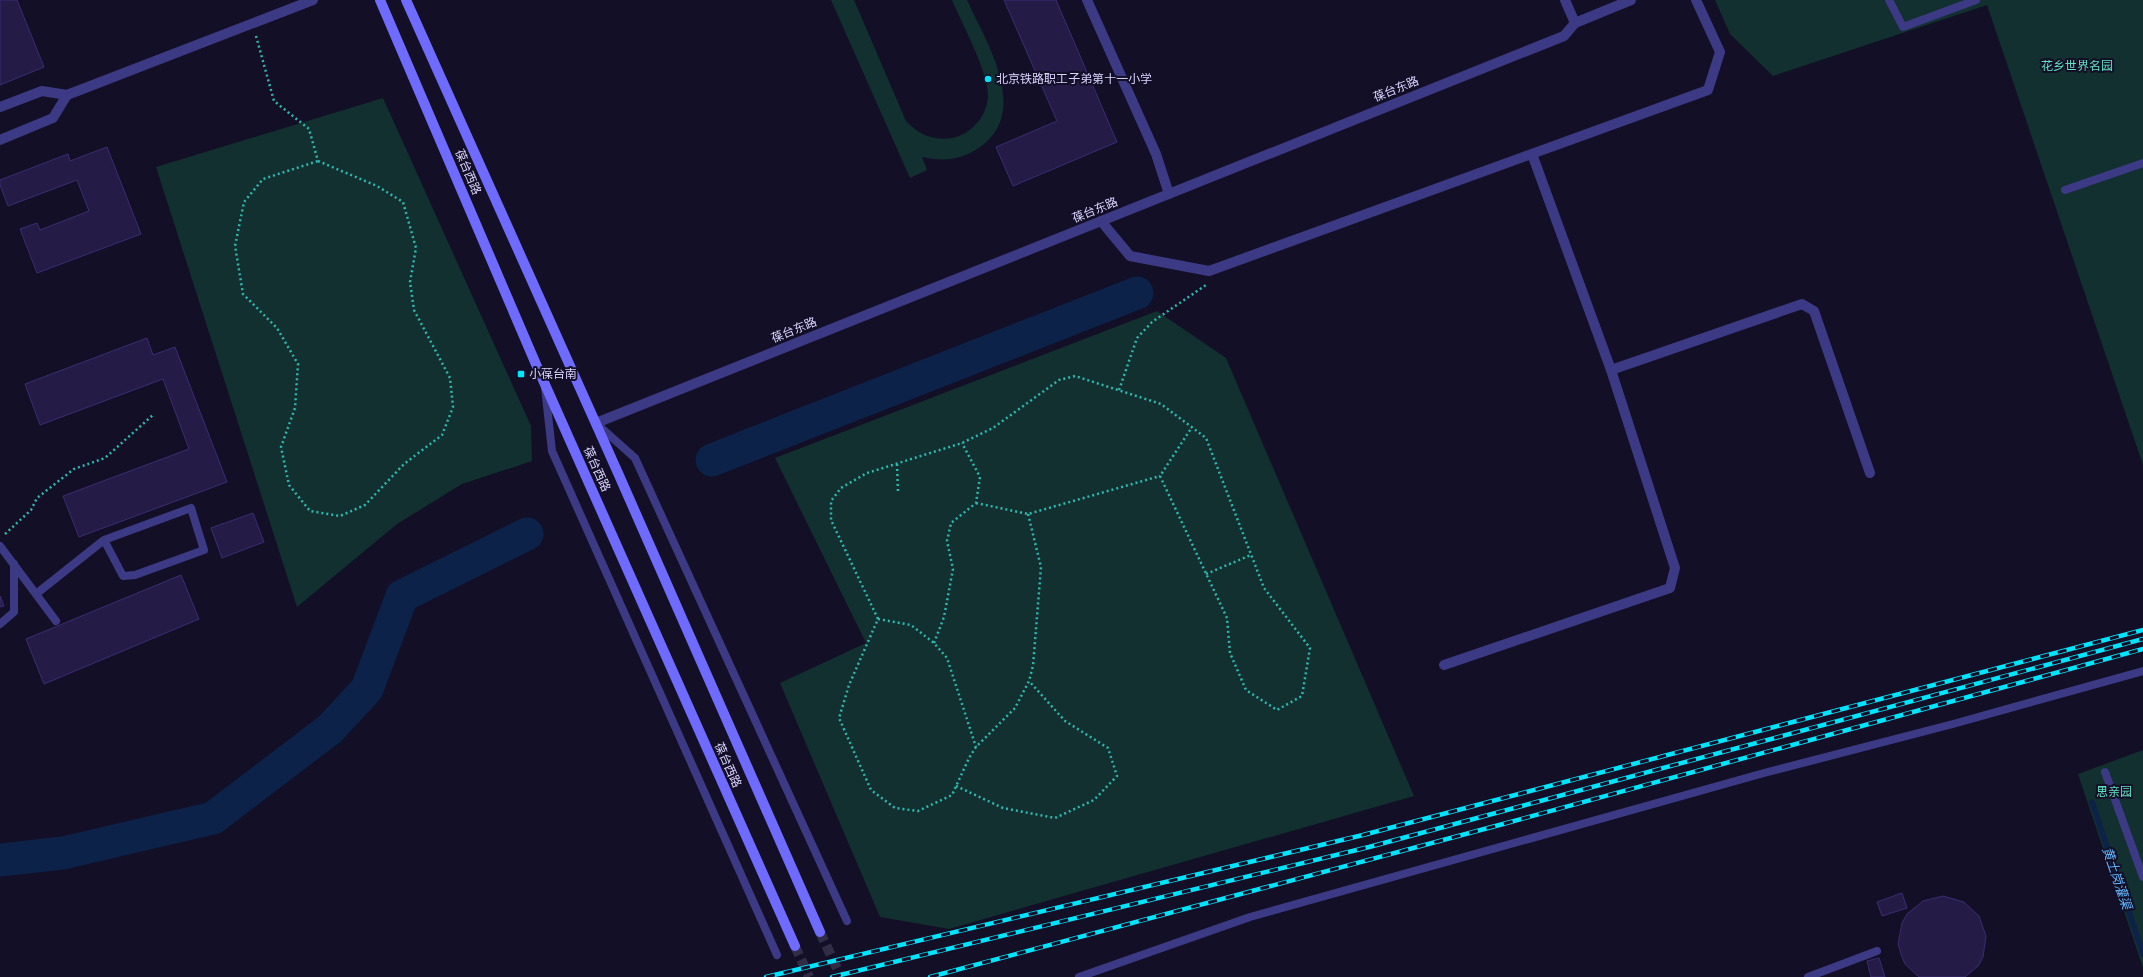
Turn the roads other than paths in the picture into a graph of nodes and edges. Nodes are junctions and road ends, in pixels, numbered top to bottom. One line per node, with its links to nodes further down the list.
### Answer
1 (313, 0): 11 (street)
2 (380, 0): 20 (street, 葆台西路)
3 (406, 0): 21 (street, 葆台西路)
4 (1087, 0): 17 (street)
5 (1565, 0): 10 (street)
6 (1631, 0): 10 (street)
7 (1696, 0): 14 (street)
8 (1889, 0): 9 (lane)
9 (1976, 0)
10 (1575, 23): 17 (street, 葆台东路)
11 (67, 95): 12 (street); 13 (street)
12 (0, 107)
13 (0, 140)
14 (1532, 154): 18 (street); 19 (street)
15 (2143, 163): 16 (lane)
16 (2065, 190)
17 (1169, 194): 18 (street, 葆台东路)
18 (1101, 221): 21 (street, 葆台东路)
19 (1611, 370): 22 (street); 29 (street)
20 (544, 384): 35 (street, 葆台西路); 37 (lane)
21 (596, 423): 33 (lane); 34 (street, 葆台西路)
22 (1870, 473)
23 (104, 540): 23 (lane); 26 (lane)
24 (0, 546): 25 (lane)
25 (14, 564): 26 (lane); 28 (lane)
26 (36, 594): 27 (lane)
27 (56, 621)
28 (0, 624)
29 (1444, 665)
30 (2143, 671): 38 (lane)
31 (2105, 772): 32 (lane)
32 (2143, 877)
33 (847, 921)
34 (820, 932)
35 (795, 946)
36 (1877, 951): 39 (lane)
37 (777, 955)
38 (1079, 977)
39 (1808, 977)

